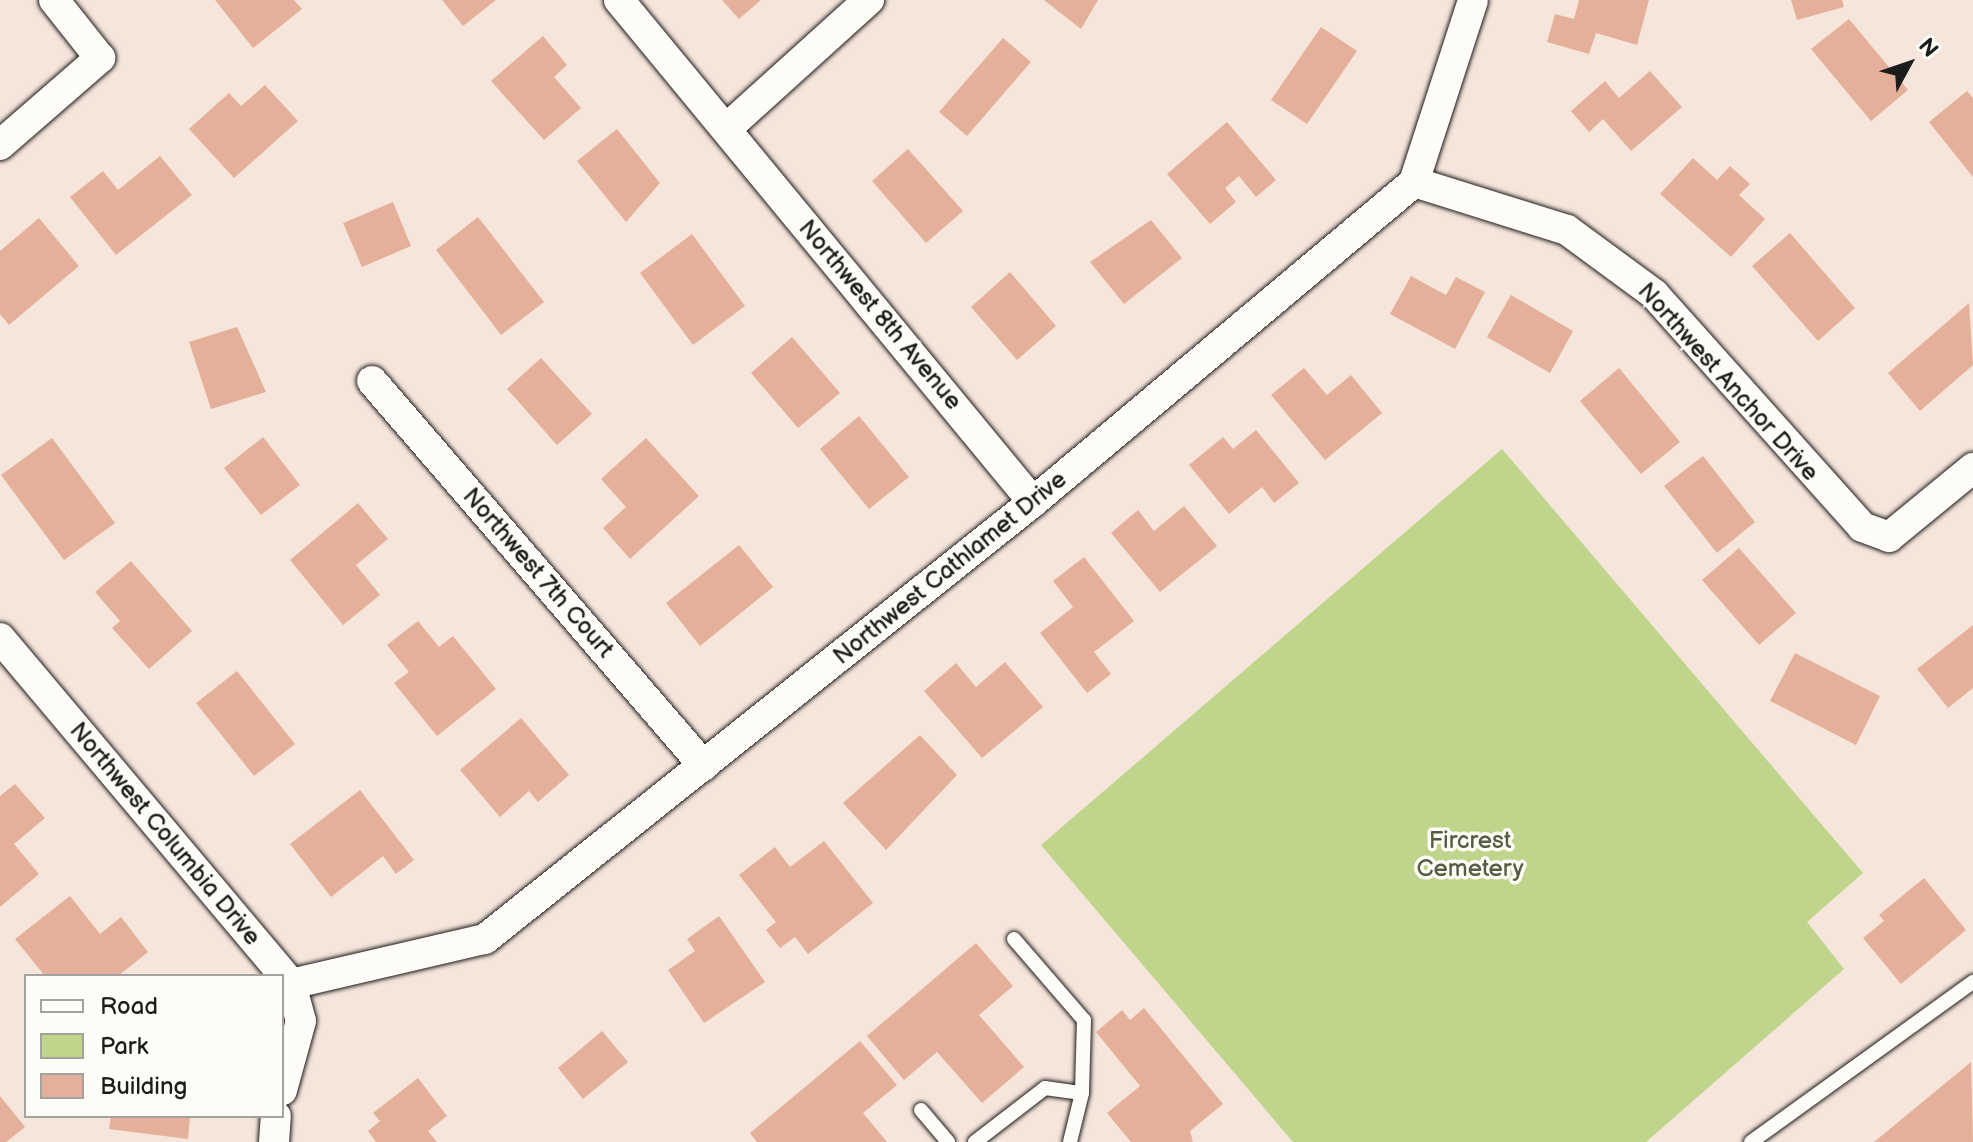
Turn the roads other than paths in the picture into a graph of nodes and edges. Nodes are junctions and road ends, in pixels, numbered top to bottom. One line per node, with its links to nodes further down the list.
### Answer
1 (54, 0): 6 (street)
2 (619, 0): 5 (street, Northwest 8th Avenue)
3 (869, 0): 5 (street)
4 (1473, 0): 7 (street)
5 (726, 129): 10 (street, Northwest 8th Avenue)
6 (0, 145)
7 (1414, 182): 9 (street, Northwest Anchor Drive); 10 (street, Northwest Cathlamet Drive)
8 (372, 381): 12 (street, Northwest 7th Court)
9 (1973, 468)
10 (1033, 502): 12 (street, Northwest Cathlamet Drive)
11 (0, 638): 14 (street, Northwest Columbia Drive)
12 (704, 766): 17 (street, Northwest Cathlamet Drive)
13 (1014, 939): 19 (lane)
14 (283, 974)
15 (284, 976): 17 (street, Northwest Columbia Drive)
16 (1973, 982): 26 (lane)
17 (291, 984): 18 (street, Northwest Columbia Drive)
18 (284, 1083)
19 (1082, 1093): 24 (lane); 25 (lane)
20 (921, 1110): 23 (lane)
21 (276, 1118): 22 (street)
22 (274, 1142)
23 (948, 1142)
24 (975, 1142)
25 (1070, 1142)
26 (1751, 1142)

